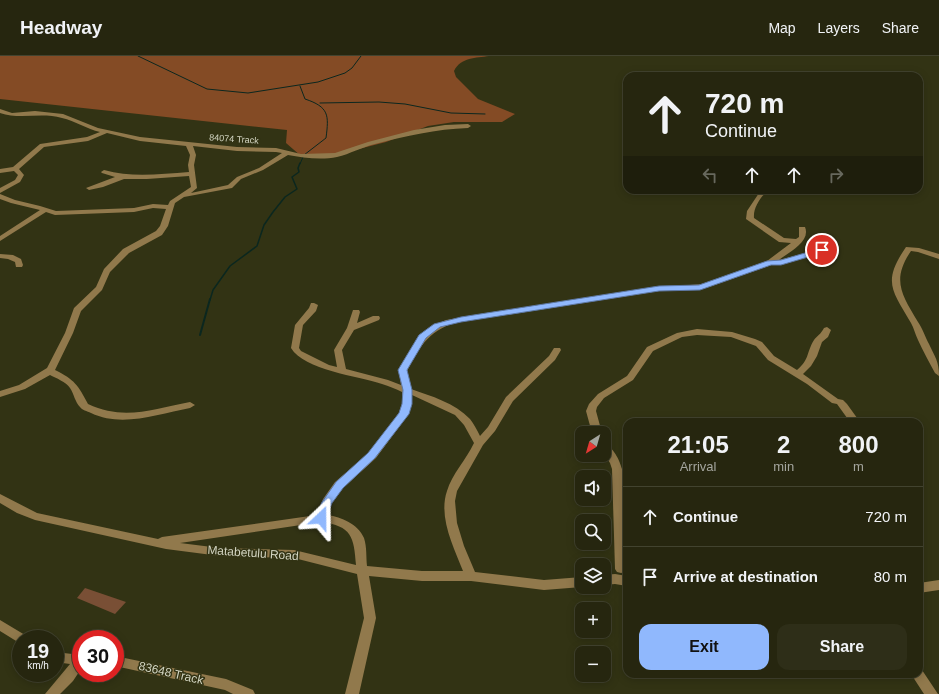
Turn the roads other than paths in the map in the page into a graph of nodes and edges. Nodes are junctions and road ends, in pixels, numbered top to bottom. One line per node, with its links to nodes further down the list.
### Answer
1 (0, 111): 3 (street, 84074 Track)
2 (468, 126): 5 (street, 84074 Track)
3 (105, 132): 4 (street, 84074 Track); 6 (street)
4 (189, 145): 5 (street, 84074 Track); 9 (street)
5 (287, 153): 15 (street)
6 (16, 169): 7 (street); 12 (street)
7 (0, 171)
8 (104, 172): 10 (street)
9 (192, 174): 10 (street); 15 (street)
10 (123, 177): 11 (street)
11 (89, 188)
12 (0, 192)
13 (761, 194): 20 (street)
14 (0, 196): 17 (street)
15 (178, 198): 16 (street)
16 (170, 207): 17 (street); 33 (street)
17 (44, 210): 19 (street)
18 (802, 229): 20 (street)
19 (0, 239)
20 (798, 242): 24 (street)
21 (822, 250): 24 (street)
22 (0, 256): 25 (street)
23 (939, 256): 34 (street)
24 (770, 263): 36 (street)
25 (19, 265)
26 (314, 305): 32 (street)
27 (356, 312): 29 (street)
28 (376, 318): 29 (street)
29 (351, 328): 32 (street)
30 (827, 330): 35 (street)
31 (557, 350): 41 (street)
32 (342, 370): 36 (street)
33 (49, 371): 37 (street); 38 (street)
34 (939, 373)
35 (797, 374): 39 (street); 40 (street)
36 (407, 390): 41 (street); 44 (street)
37 (0, 394)
38 (190, 405)
39 (851, 418)
40 (595, 426)
41 (479, 443): 48 (street)
42 (611, 457): 47 (street)
43 (0, 498): 45 (street, Matabetulu Road)
44 (321, 518): 45 (street); 46 (street)
45 (149, 542): 46 (street, Matabetulu Road)
46 (362, 570): 48 (street, Matabetulu Road); 59 (street)
47 (617, 574)
48 (471, 576): 49 (street, Matabetulu Road)
49 (575, 583)
50 (939, 585): 51 (street)
51 (923, 587)
52 (0, 625): 53 (street)
53 (12, 633)
54 (124, 663): 58 (street, 83648 Track)
55 (72, 671): 57 (street)
56 (920, 678): 60 (street)
57 (52, 694)
58 (248, 694)
59 (352, 694)
60 (931, 694)

